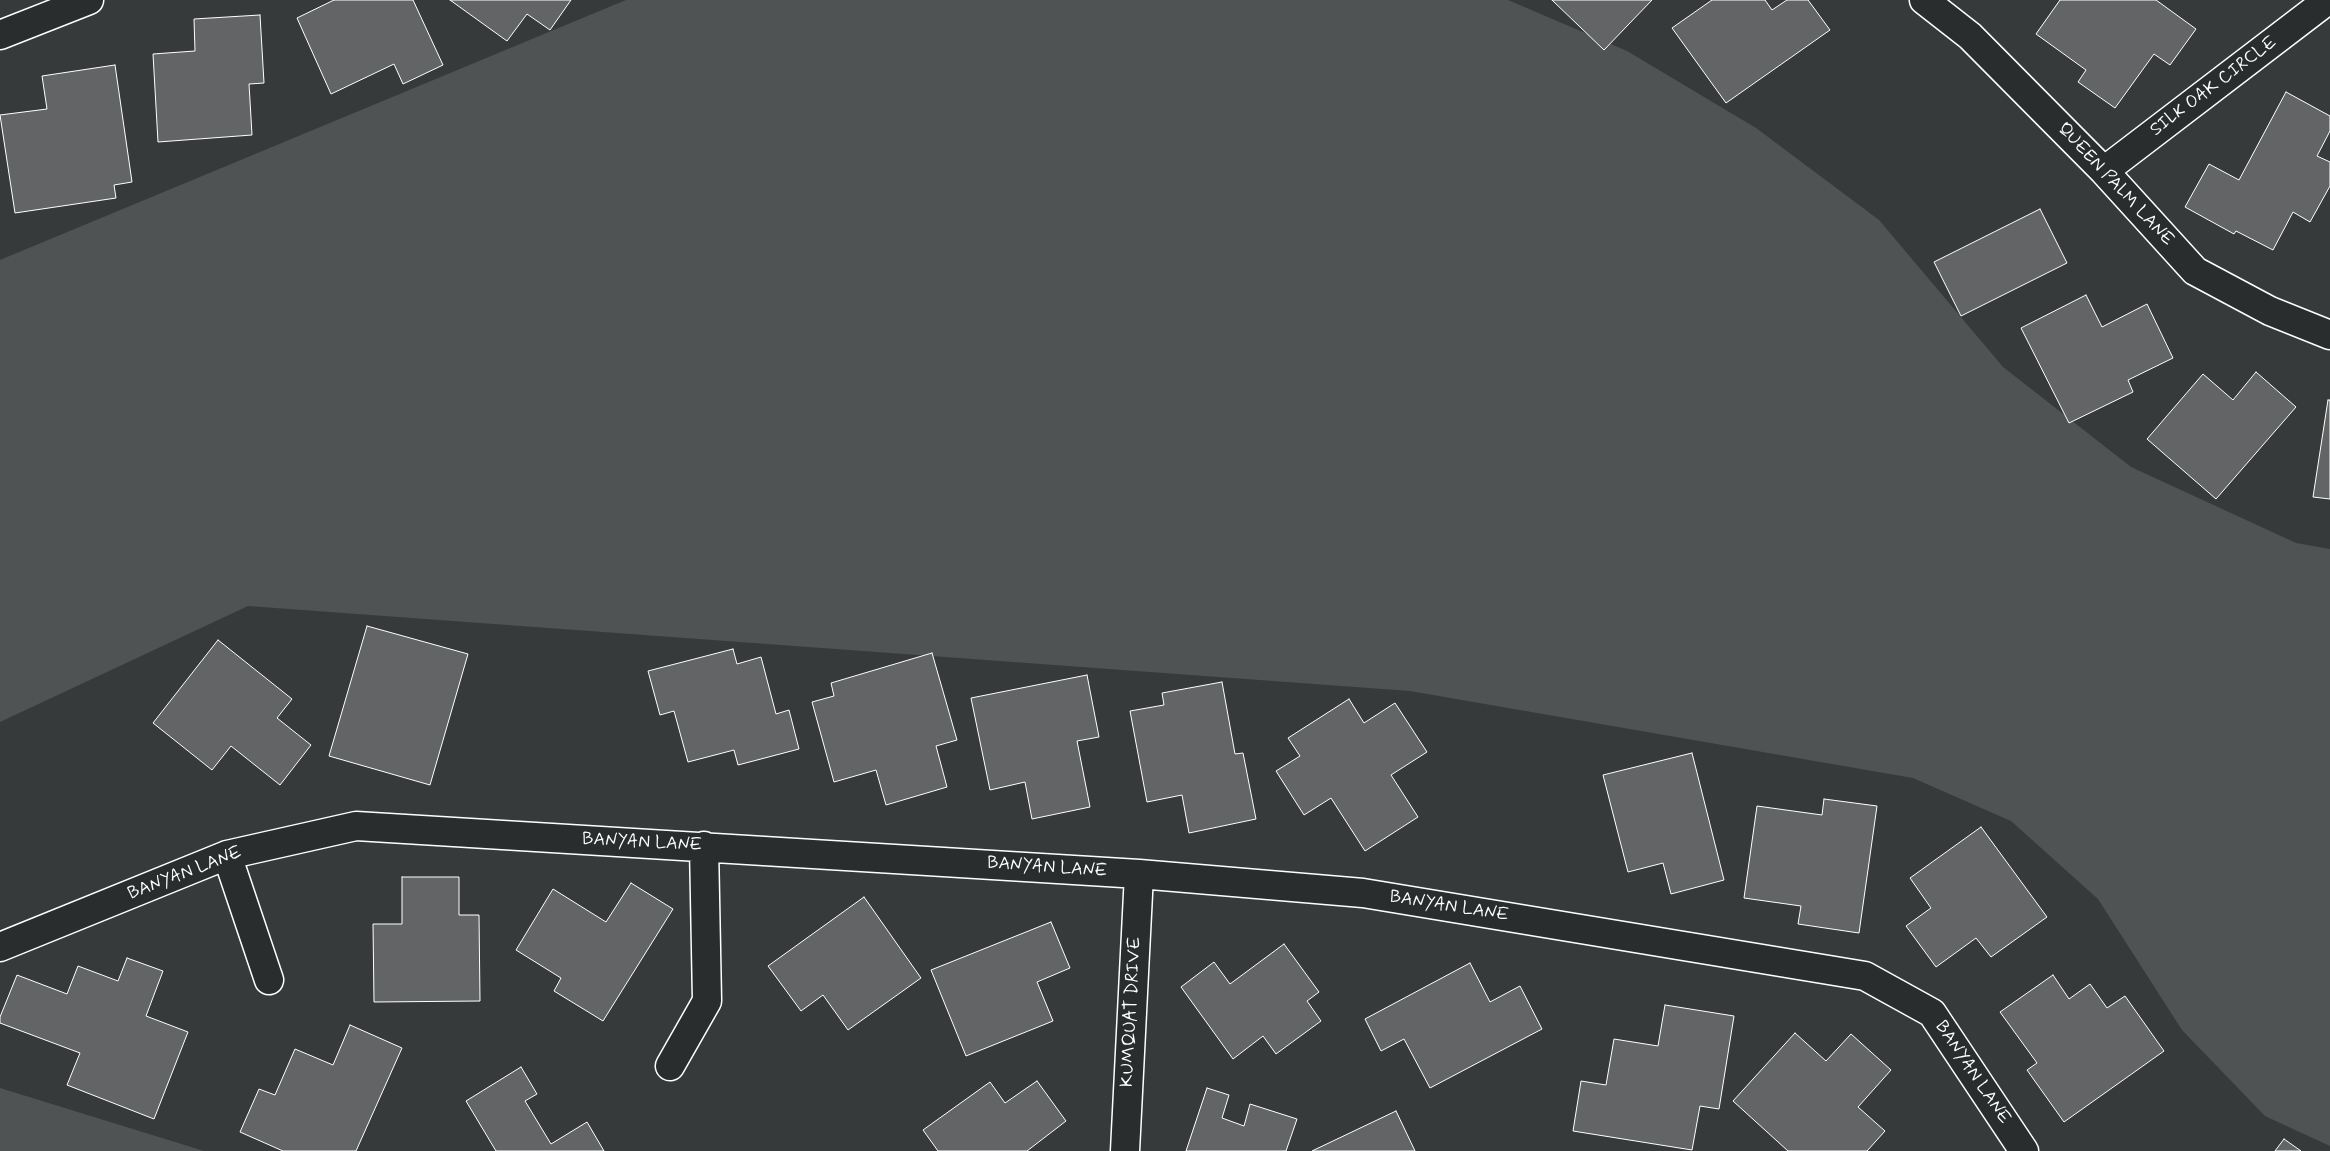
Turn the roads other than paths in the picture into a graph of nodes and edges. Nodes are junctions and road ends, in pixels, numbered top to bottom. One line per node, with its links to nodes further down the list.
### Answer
1 (89, 0): 4 (street)
2 (1924, 0): 5 (street, QUEEN PALM LANE)
3 (2324, 3): 5 (street, SILK OAK CIRCLE)
4 (0, 36)
5 (2104, 171): 6 (street, QUEEN PALM LANE)
6 (2330, 335)
7 (704, 846): 8 (street, BANYAN LANE); 9 (street, BANYAN LANE); 12 (street)
8 (228, 855): 10 (street, BANYAN LANE); 11 (street)
9 (1139, 874): 13 (street, KUMQUAT DRIVE); 14 (street, BANYAN LANE)
10 (0, 947)
11 (269, 980)
12 (670, 1066)
13 (1126, 1151)
14 (2024, 1151)

